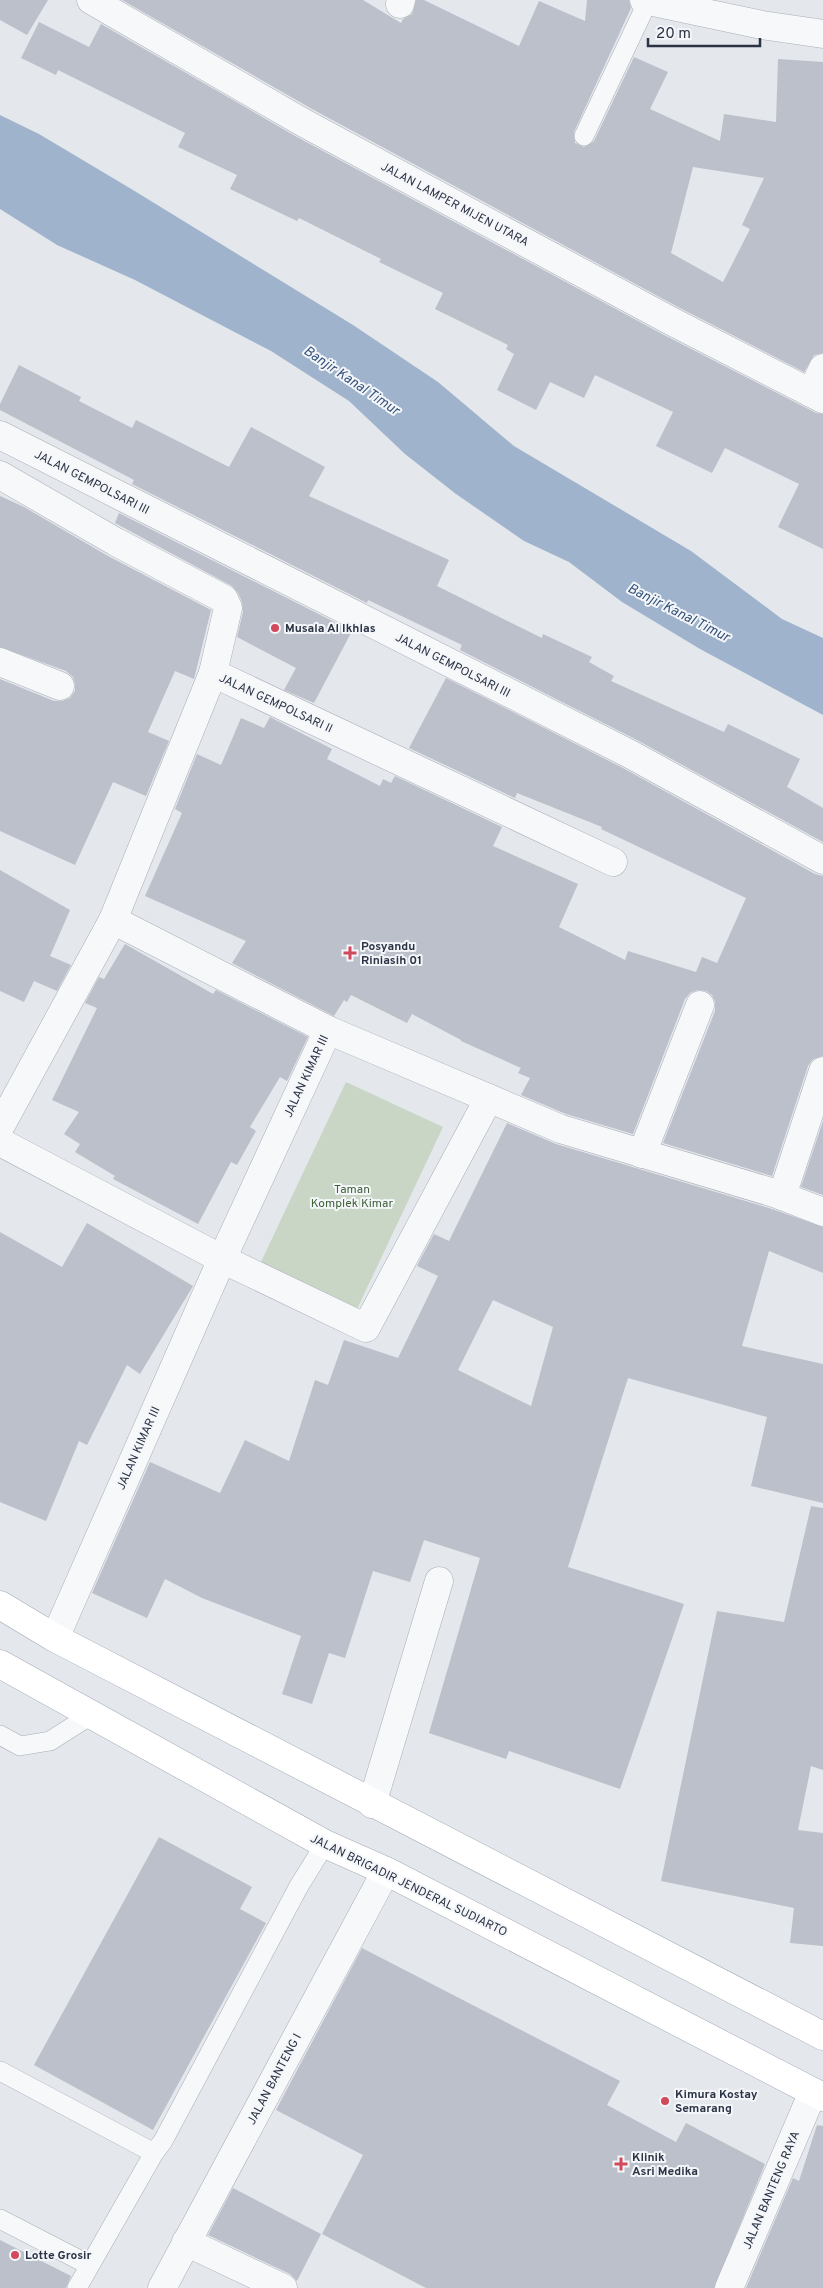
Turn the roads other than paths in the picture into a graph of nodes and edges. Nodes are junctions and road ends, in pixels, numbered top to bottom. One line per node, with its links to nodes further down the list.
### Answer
1 (91, 0): 6 (street, JALAN LAMPER MIJEN UTARA)
2 (646, 0): 3 (street); 4 (lane)
3 (823, 34)
4 (584, 136)
5 (823, 368): 6 (street)
6 (817, 396)
7 (0, 435): 12 (street, JALAN GEMPOLSARI III)
8 (0, 475): 10 (street, JALAN GEMPOLSARI II)
9 (0, 662): 11 (street)
10 (214, 673): 13 (street, JALAN GEMPOLSARI II); 14 (street)
11 (60, 686)
12 (823, 860)
13 (612, 862)
14 (113, 920): 16 (street); 19 (street)
15 (700, 1005): 21 (street)
16 (328, 1030): 18 (street); 24 (street, JALAN KIMAR III)
17 (823, 1071): 22 (street)
18 (489, 1098): 21 (street); 24 (street)
19 (0, 1127)
20 (0, 1142): 24 (street)
21 (642, 1154): 22 (street)
22 (778, 1195): 23 (street)
23 (823, 1212)
24 (222, 1259): 27 (street, JALAN KIMAR III)
25 (438, 1582): 31 (street)
26 (0, 1605): 27 (main road)
27 (55, 1638): 31 (main road)
28 (0, 1664): 29 (main road, JALAN BRIGADIR JENDERAL SUDIARTO)
29 (91, 1715): 30 (lane); 32 (main road, JALAN BRIGADIR JENDERAL SUDIARTO)
30 (0, 1735)
31 (372, 1804): 34 (main road)
32 (325, 1844): 33 (main road, JALAN BRIGADIR JENDERAL SUDIARTO); 37 (lane)
33 (386, 1871): 36 (main road, JALAN BRIGADIR JENDERAL SUDIARTO); 39 (street, JALAN BANTENG I)
34 (823, 2036)
35 (0, 2071): 37 (lane)
36 (818, 2094): 44 (street, JALAN BANTENG RAYA)
37 (154, 2153): 40 (lane)
38 (0, 2219): 40 (lane)
39 (186, 2242): 42 (street, JALAN BANTENG I); 43 (street)
40 (89, 2265): 41 (lane)
41 (77, 2288)
42 (162, 2288)
43 (283, 2288)
44 (729, 2288)

